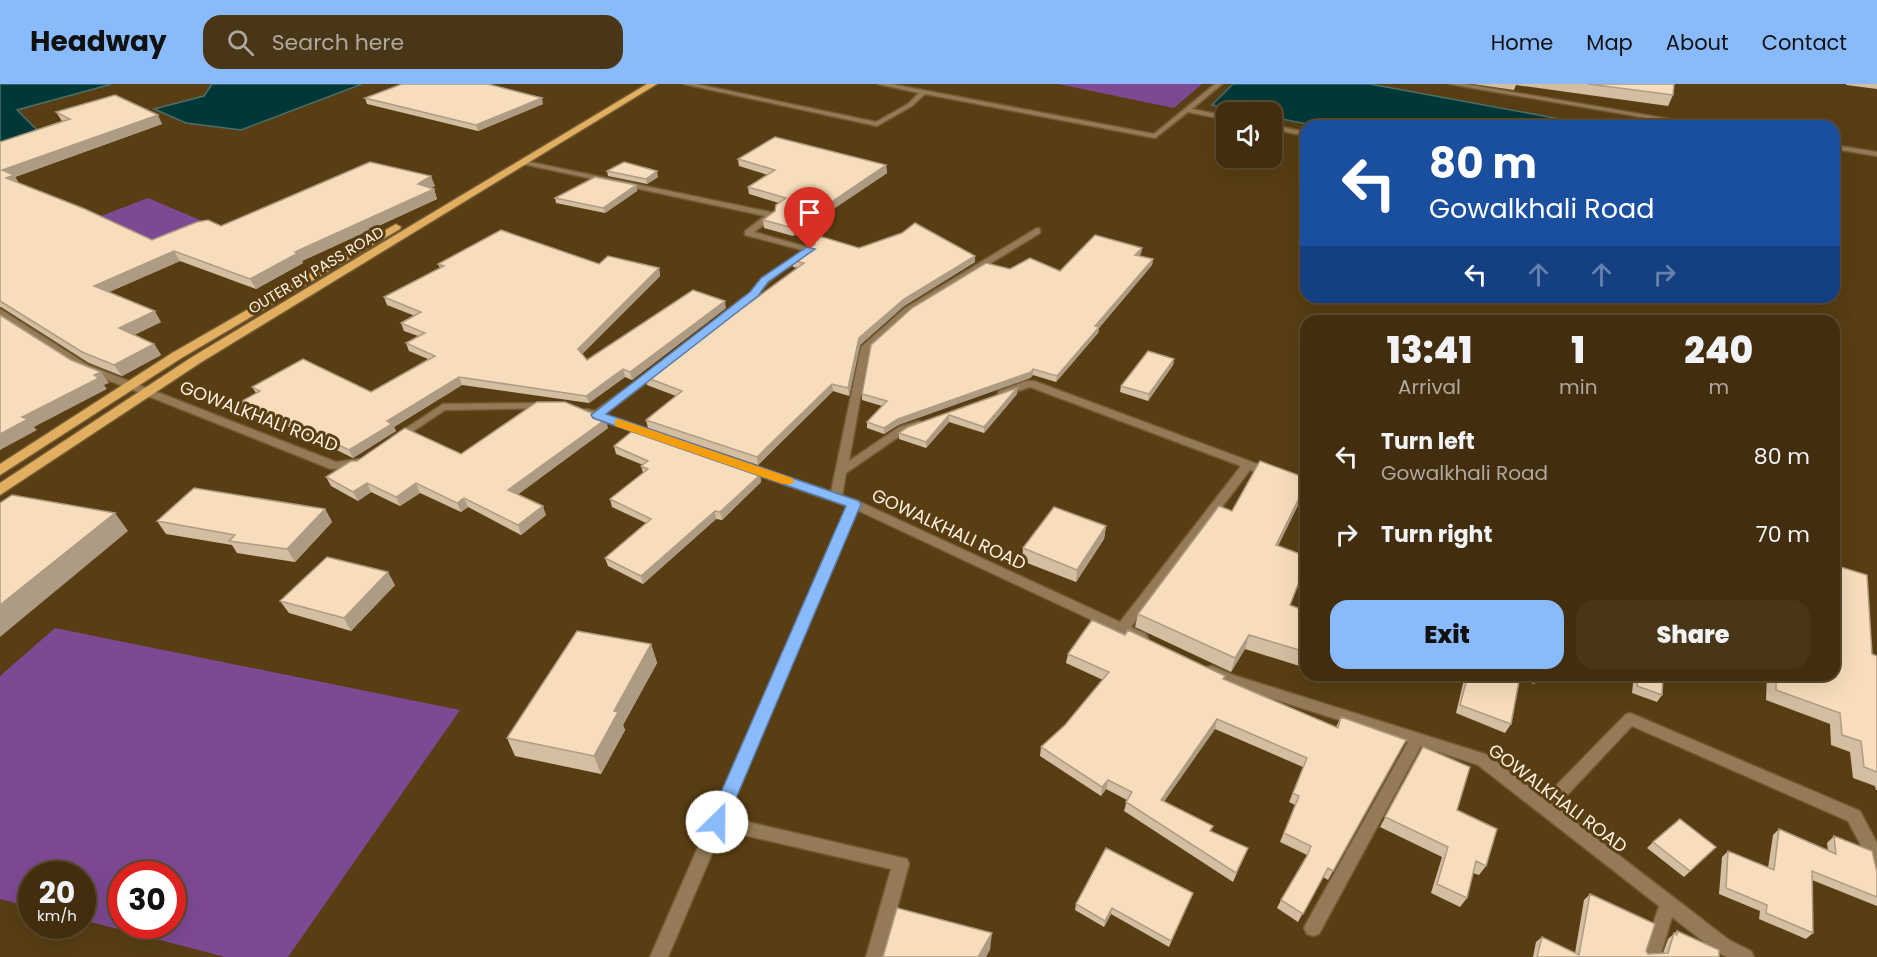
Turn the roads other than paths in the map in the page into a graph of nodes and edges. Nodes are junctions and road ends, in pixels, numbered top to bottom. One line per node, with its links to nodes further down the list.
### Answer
1 (639, 84): 20 (main road, OUTER BY PASS ROAD)
2 (653, 84): 15 (main road, OUTER BY PASS ROAD)
3 (687, 84): 7 (street)
4 (881, 84): 7 (street)
5 (1219, 84): 8 (street)
6 (1453, 84): 10 (street)
7 (924, 92): 8 (street)
8 (1187, 110): 9 (street)
9 (1216, 116)
10 (1670, 120)
11 (1282, 129): 12 (street)
12 (1300, 133)
13 (1840, 148): 14 (street)
14 (1877, 154)
15 (523, 162): 18 (street); 21 (main road, OUTER BY PASS ROAD)
16 (1037, 231): 31 (street)
17 (0, 312): 20 (street, GOWALKHALI ROAD)
18 (717, 323)
19 (662, 365): 23 (street)
20 (130, 386): 21 (street, GOWALKHALI ROAD); 30 (main road, OUTER BY PASS ROAD)
21 (147, 393): 28 (street, GOWALKHALI ROAD); 33 (main road, OUTER BY PASS ROAD)
22 (988, 399): 29 (street)
23 (597, 415): 25 (street); 26 (street)
24 (934, 418): 31 (street)
25 (662, 438)
26 (385, 446)
27 (716, 457): 34 (street, GOWALKHALI ROAD)
28 (365, 458)
29 (1248, 465): 32 (street); 36 (street)
30 (0, 470)
31 (841, 471): 34 (street)
32 (1287, 480)
33 (0, 490)
34 (836, 498): 35 (street, GOWALKHALI ROAD)
35 (854, 504): 36 (street, GOWALKHALI ROAD); 41 (street)
36 (1122, 629): 37 (street, GOWALKHALI ROAD)
37 (1154, 644)
38 (1196, 664): 39 (street, GOWALKHALI ROAD)
39 (1417, 739): 40 (street, GOWALKHALI ROAD); 44 (street)
40 (1545, 808): 42 (street); 43 (street, GOWALKHALI ROAD)
41 (717, 822): 45 (street); 46 (street)
42 (1877, 859)
43 (1668, 903): 47 (street); 48 (street, GOWALKHALI ROAD)
44 (1313, 928)
45 (659, 957)
46 (875, 957)
47 (1651, 957)
48 (1745, 957)

